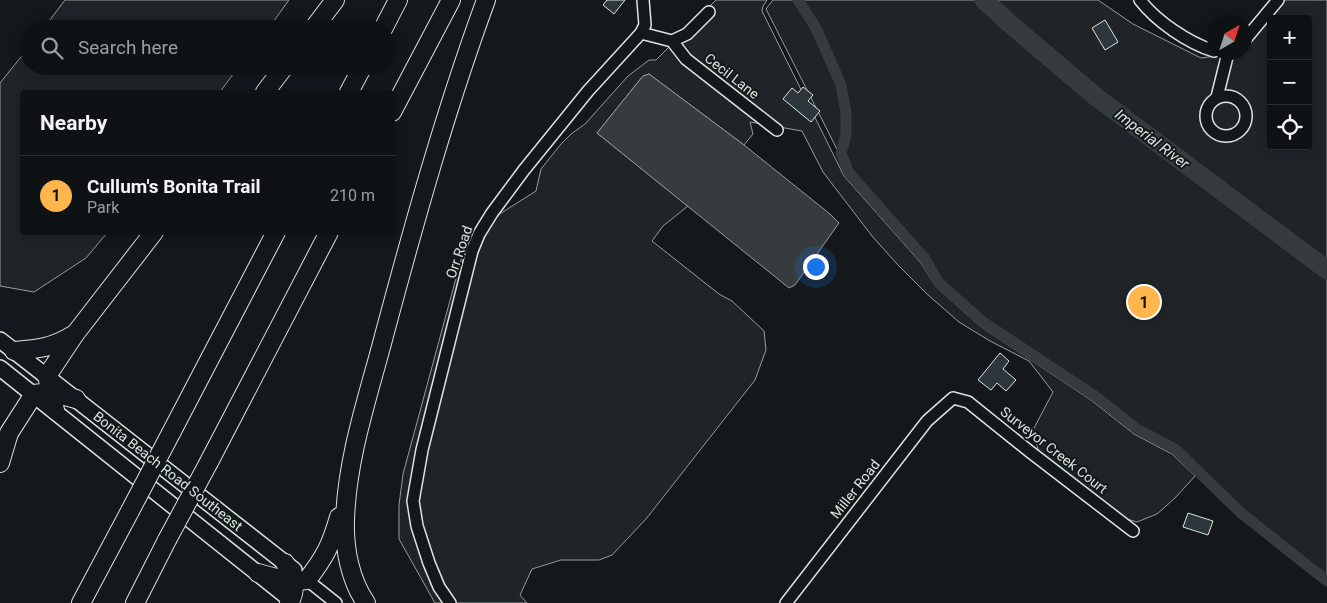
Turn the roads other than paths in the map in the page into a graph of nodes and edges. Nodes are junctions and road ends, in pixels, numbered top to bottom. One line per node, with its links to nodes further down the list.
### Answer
1 (335, 0): 9 (highway)
2 (398, 0): 10 (highway)
3 (451, 0): 21 (highway)
4 (486, 0): 34 (highway)
5 (642, 0): 12 (street)
6 (1140, 0): 14 (street)
7 (1278, 0): 11 (street)
8 (709, 12): 13 (street)
9 (320, 20)
10 (388, 20)
11 (1252, 31)
12 (641, 33): 13 (street); 45 (street, Orr Road)
13 (672, 40): 22 (street, Cecil Lane)
14 (1207, 48)
15 (1225, 60): 20 (street)
16 (278, 75): 18 (highway)
17 (358, 75): 19 (highway)
18 (267, 90)
19 (350, 90)
20 (1217, 97)
21 (395, 106)
22 (777, 130)
23 (152, 235): 26 (highway)
24 (274, 235): 41 (highway, bridge)
25 (327, 235): 42 (highway, bridge)
26 (75, 334): 28 (highway); 30 (highway)
27 (0, 340): 28 (main road)
28 (14, 351): 30 (main road)
29 (0, 368): 30 (main road)
30 (44, 387): 32 (highway); 33 (highway); 35 (highway)
31 (953, 398): 36 (street, Surveyor Creek Court); 46 (street, Miller Road)
32 (76, 399): 37 (main road, Bonita Beach Road Southeast)
33 (55, 410): 38 (main road, Bonita Beach Road Southeast)
34 (353, 453): 39 (highway); 44 (highway)
35 (0, 463)
36 (1133, 531)
37 (285, 563): 39 (highway)
38 (258, 573): 39 (highway); 40 (main road, Bonita Beach Road Southeast)
39 (300, 581): 40 (highway); 43 (street)
40 (292, 602)
41 (81, 603)
42 (135, 603)
43 (336, 603)
44 (366, 603)
45 (450, 603)
46 (786, 603)

